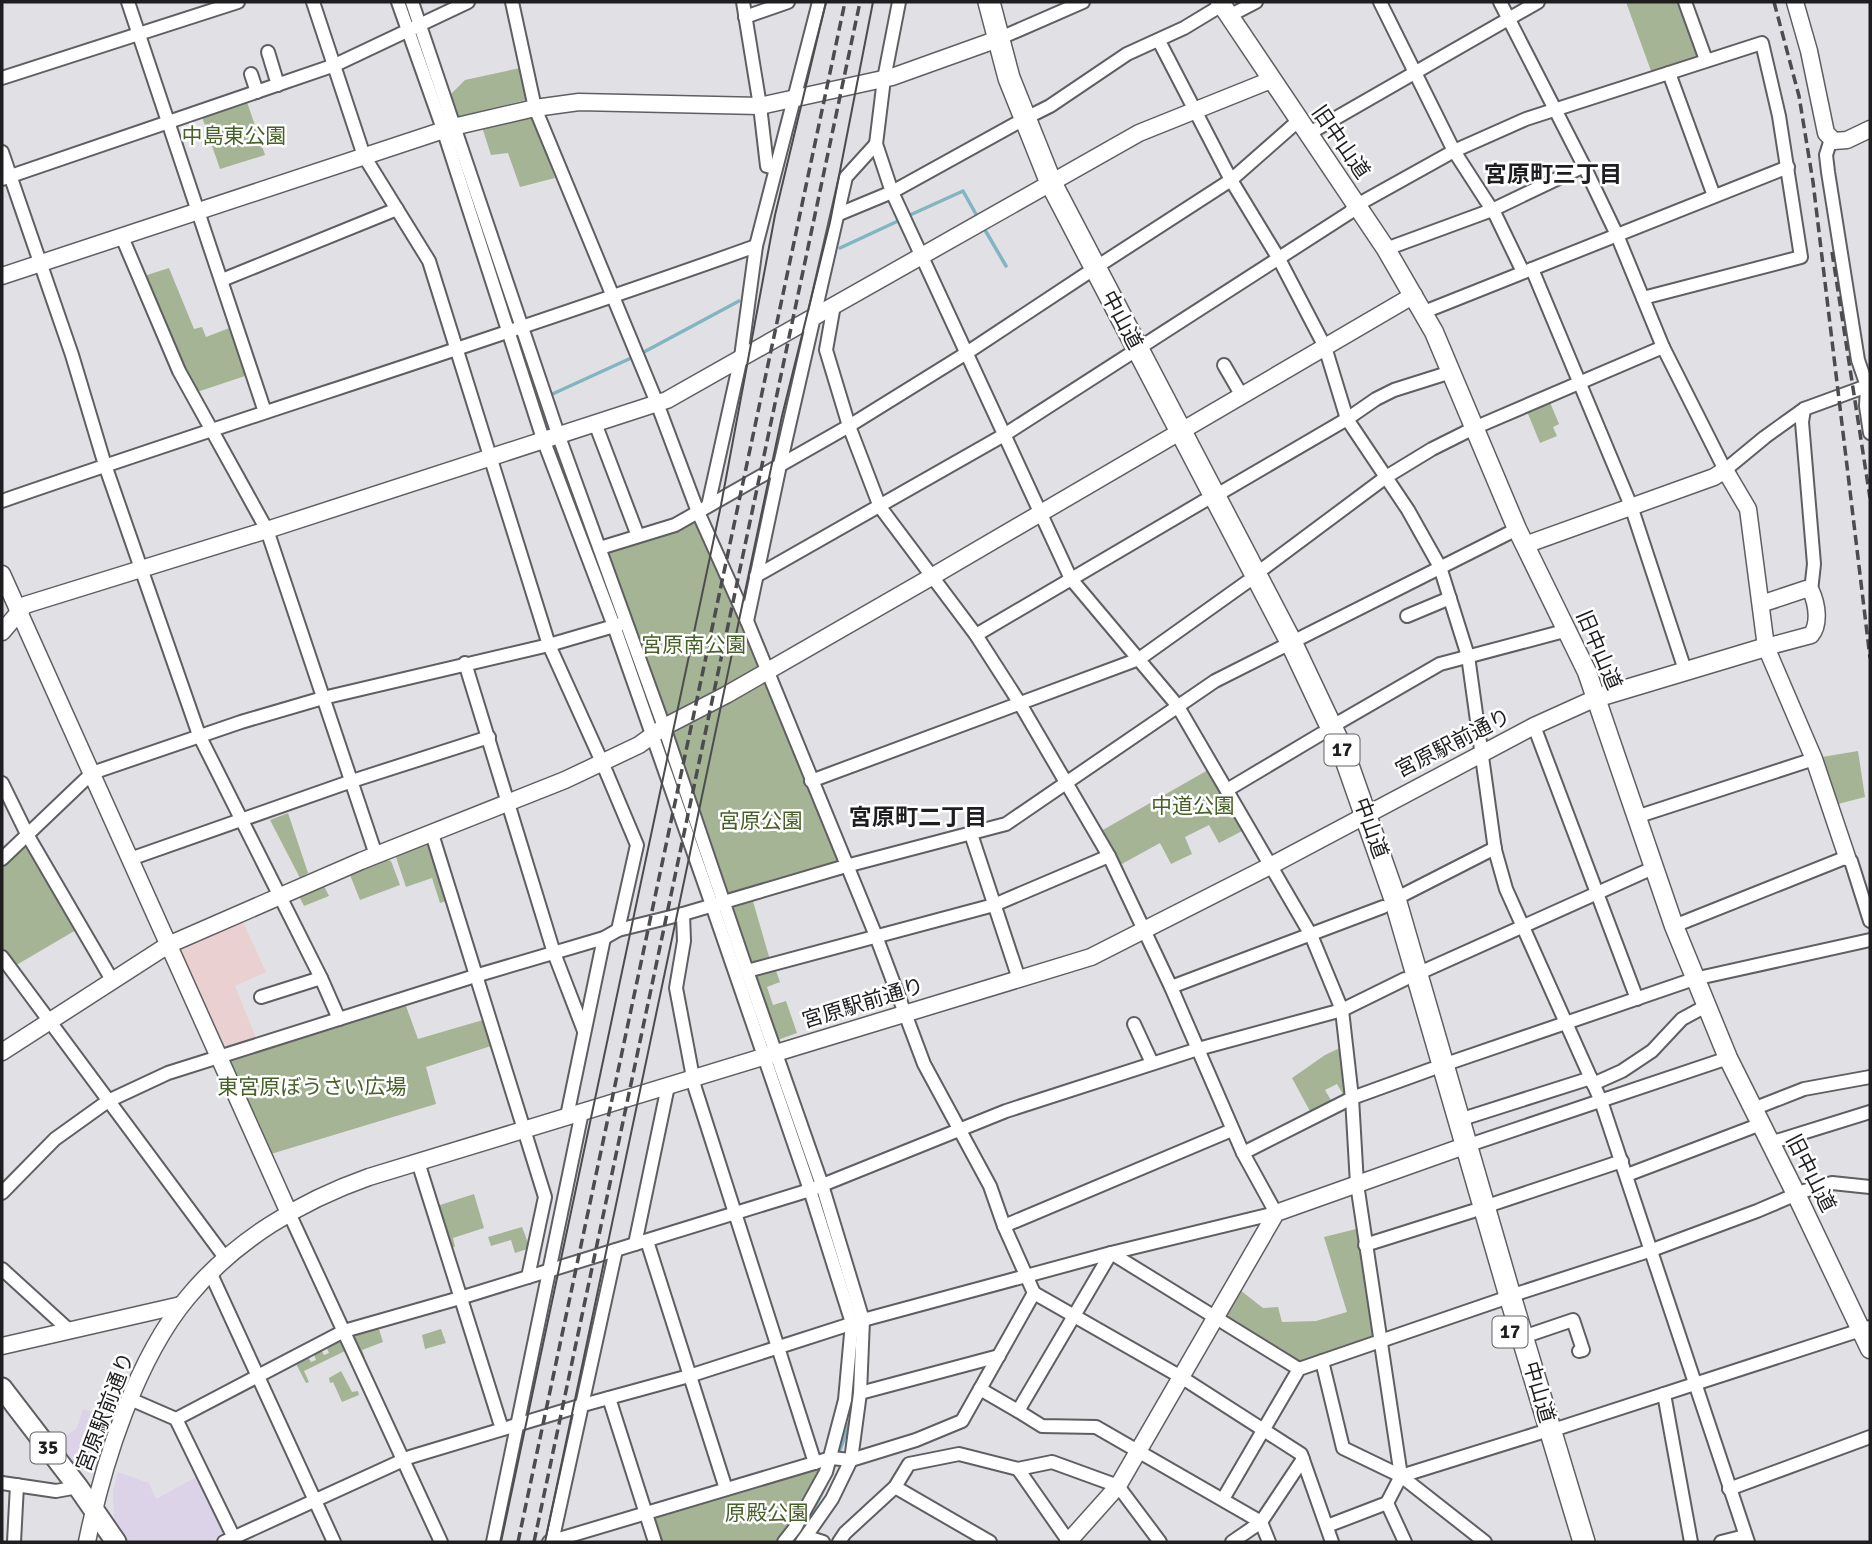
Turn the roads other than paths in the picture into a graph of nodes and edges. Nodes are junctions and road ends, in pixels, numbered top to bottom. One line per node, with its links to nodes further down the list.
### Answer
1 (128, 2): 25 (street)
2 (237, 2): 25 (street)
3 (313, 2): 30 (street)
4 (398, 2): 24 (street)
5 (412, 2): 24 (street)
6 (468, 2): 24 (street)
7 (512, 2): 41 (street)
8 (743, 2): 22 (street)
9 (788, 2): 22 (street)
10 (819, 2): 39 (street)
11 (899, 2): 35 (street)
12 (976, 2): 26 (highway, 中山道 / 17)
13 (989, 2): 26 (highway, 中山道 / 17)
14 (1083, 2): 26 (street)
15 (1256, 2): 21 (street)
16 (1380, 2): 33 (street)
17 (1500, 2): 23 (street)
18 (1538, 2): 23 (street)
19 (1685, 2): 29 (street)
20 (1796, 2): 49 (street)
21 (1224, 7): 27 (street); 36 (main road, 旧中山道)
22 (745, 17): 40 (street)
23 (1508, 17): 33 (street); 42 (street)
24 (414, 28): 30 (street); 47 (street)
25 (138, 33): 34 (street); 45 (street)
26 (992, 41): 35 (street); 44 (highway, 中山道 / 17)
27 (1159, 41): 43 (street); 44 (street)
28 (268, 52): 37 (street)
29 (1706, 60): 31 (street); 55 (street)
30 (335, 65): 37 (street); 53 (street)
31 (1669, 73): 42 (street); 61 (street)
32 (251, 74): 38 (street)
33 (1414, 74): 46 (street); 51 (street)
34 (2, 78)
35 (884, 79): 39 (street); 50 (street)
36 (1271, 80): 43 (street); 46 (main road, 旧中山道)
37 (278, 85): 38 (street)
38 (257, 92): 45 (street)
39 (794, 99): 40 (street); 56 (street)
40 (760, 106): 41 (street); 56 (street)
41 (535, 108): 47 (street); 79 (street)
42 (1556, 110): 51 (street); 54 (street)
43 (1195, 111): 58 (street); 59 (street)
44 (1019, 122): 59 (highway, 中山道 / 17); 60 (street)
45 (168, 123): 57 (street); 64 (street)
46 (1303, 127): 58 (street); 62 (main road, 旧中山道)
47 (448, 128): 53 (street); 84 (street)
48 (1870, 129): 49 (street)
49 (1831, 139): 94 (street)
50 (876, 144): 60 (street); 66 (street)
51 (1454, 151): 62 (street); 65 (street)
52 (2, 152): 57 (street)
53 (364, 156): 63 (street); 64 (street)
54 (1584, 166): 65 (street); 67 (street)
55 (1788, 167): 61 (street); 80 (street)
56 (775, 169): 69 (street)
57 (6, 178): 73 (street)
58 (1231, 180): 72 (street); 74 (street)
59 (1047, 185): 71 (street); 74 (highway, 中山道 / 17)
60 (892, 192): 66 (street); 71 (street)
61 (1714, 196): 67 (street)
62 (1357, 205): 70 (main road, 旧中山道); 72 (street)
63 (397, 209): 77 (street); 87 (street)
64 (198, 210): 68 (street); 77 (street)
65 (1492, 210): 70 (street); 75 (street)
66 (839, 214): 83 (street)
67 (1617, 235): 75 (street); 80 (street)
68 (122, 237): 73 (street); 103 (street)
69 (756, 246): 79 (street); 90 (street)
70 (1386, 248): 78 (main road, 旧中山道)
71 (922, 255): 81 (street); 89 (street)
72 (1279, 259): 85 (street); 88 (street)
73 (41, 263): 76 (street); 109 (street)
74 (1091, 271): 88 (highway, 中山道 / 17); 89 (street)
75 (1527, 271): 82 (street); 93 (street)
76 (2, 276)
77 (222, 280): 98 (street)
78 (1414, 295): 82 (main road, 旧中山道); 85 (street)
79 (614, 297): 84 (street); 96 (street)
80 (1643, 298): 86 (street)
81 (834, 305): 83 (street); 101 (street)
82 (1424, 312): 92 (main road, 旧中山道)
83 (813, 319): 90 (street); 110 (street)
84 (515, 329): 87 (street); 107 (street)
85 (1325, 347): 95 (street); 99 (street)
86 (1663, 347): 93 (street); 111 (street)
87 (457, 348): 98 (street); 108 (street)
88 (1132, 351): 105 (highway, 中山道 / 17); 106 (street)
89 (965, 355): 101 (street); 106 (street)
90 (741, 358): 96 (street); 117 (street)
91 (1224, 365): 95 (street)
92 (1451, 372): 99 (street); 102 (main road, 旧中山道)
93 (1579, 383): 102 (street); 115 (street)
94 (1868, 384): 97 (street); 104 (street)
95 (1241, 396): 105 (street)
96 (657, 403): 100 (street); 117 (street)
97 (1804, 409): 111 (street); 130 (street)
98 (265, 412): 103 (street)
99 (1347, 419): 112 (street); 113 (street)
100 (595, 423): 107 (street); 120 (street)
101 (849, 426): 110 (street); 116 (street)
102 (1475, 428): 112 (street); 121 (main road, 旧中山道)
103 (213, 431): 109 (street); 119 (street)
104 (1870, 433)
105 (1176, 434): 113 (highway, 中山道 / 17); 118 (street)
106 (1004, 435): 116 (street); 118 (street)
107 (552, 436): 108 (street); 122 (street); 136 (street)
108 (491, 456): 119 (street); 140 (street)
109 (105, 465): 114 (street); 124 (street)
110 (780, 465): 117 (street); 126 (street)
111 (1725, 470): 115 (street); 132 (street)
112 (1386, 477): 123 (street); 128 (street)
113 (1210, 498): 128 (highway, 中山道 / 17); 129 (street)
114 (2, 501)
115 (1630, 506): 121 (street); 146 (street)
116 (880, 507): 126 (street); 127 (street)
117 (703, 509): 120 (street); 135 (street)
118 (1041, 512): 127 (street); 129 (street)
119 (267, 530): 124 (street); 148 (street)
120 (638, 536): 122 (street)
121 (1521, 537): 123 (street); 137 (main road, 旧中山道)
122 (600, 548): 136 (street)
123 (1440, 567): 131 (street); 141 (street)
124 (142, 568): 133 (street); 155 (street)
125 (2, 574): 133 (street)
126 (756, 576): 135 (street)
127 (933, 576): 139 (street); 147 (street)
128 (1251, 578): 141 (highway, 中山道 / 17); 144 (street)
129 (1071, 579): 139 (street); 144 (street)
130 (1811, 591): 132 (street); 142 (street)
131 (1450, 598): 134 (street); 143 (street)
132 (1761, 604): 142 (street)
133 (19, 612): 138 (street); 160 (street)
134 (1407, 617)
135 (747, 621): 147 (street)
136 (620, 625): 140 (street); 154 (street)
137 (1568, 630): 143 (street); 149 (main road, 旧中山道)
138 (2, 632)
139 (976, 635): 150 (street)
140 (549, 645): 145 (street); 159 (street)
141 (1286, 645): 151 (street); 153 (highway, 中山道 / 17)
142 (1766, 647): 146 (main road, 宮原駅前通り); 158 (street)
143 (1468, 656): 153 (street); 157 (street)
144 (1139, 659): 150 (street); 151 (street)
145 (465, 663): 148 (street); 156 (street)
146 (1685, 670): 149 (main road, 宮原駅前通り)
147 (767, 671): 154 (street); 162 (street)
148 (323, 698): 155 (street); 161 (street)
149 (1596, 698): 152 (street, 宮原駅前通り); 168 (main road, 旧中山道)
150 (1019, 702): 162 (street); 163 (street)
151 (1177, 705): 163 (street); 165 (street)
152 (1534, 726): 157 (street, 宮原駅前通り); 182 (street)
153 (1326, 731): 165 (street); 167 (highway, 中山道 / 17)
154 (658, 733): 159 (street); 185 (street)
155 (199, 735): 160 (street); 169 (street)
156 (489, 737): 161 (street); 166 (street)
157 (1482, 754): 167 (street, 宮原駅前通り); 173 (street)
158 (1814, 759): 168 (street); 176 (street)
159 (602, 762): 166 (street); 191 (street)
160 (92, 773): 172 (street); 178 (street)
161 (352, 781): 169 (street); 174 (street)
162 (811, 781): 180 (street)
163 (1066, 782): 171 (street); 175 (street)
164 (2, 783): 172 (street)
165 (1227, 790): 179 (street)
166 (507, 804): 170 (street); 198 (street)
167 (1361, 817): 179 (street, 宮原駅前通り); 184 (highway, 中山道 / 17)
168 (1636, 817): 181 (main road, 旧中山道)
169 (241, 821): 178 (street); 183 (street)
170 (432, 834): 174 (street); 201 (street)
171 (971, 834): 180 (street); 186 (street)
172 (28, 836): 177 (street); 206 (street)
173 (1495, 848): 184 (street); 189 (street)
174 (376, 855): 183 (street)
175 (1109, 856): 186 (street); 192 (street)
176 (1847, 857): 188 (street); 190 (street)
177 (2, 859)
178 (130, 859): 197 (street)
179 (1272, 865): 192 (street, 宮原駅前通り); 193 (street)
180 (846, 866): 185 (street); 194 (street)
181 (1653, 868): 182 (street); 190 (main road, 旧中山道)
182 (1597, 892): 189 (street); 209 (street)
183 (280, 896): 197 (street); 203 (street)
184 (1389, 903): 193 (street); 202 (highway, 中山道 / 17)
185 (718, 904): 187 (street); 200 (street); 220 (street)
186 (994, 905): 194 (street); 204 (street)
187 (683, 914): 191 (street); 226 (street)
188 (1870, 921)
189 (1521, 926): 202 (street); 215 (street)
190 (1674, 926): 205 (main road, 旧中山道)
191 (618, 930): 195 (street)
192 (1145, 930): 204 (street, 宮原駅前通り); 207 (street)
193 (1311, 935): 207 (street); 211 (street)
194 (876, 936): 200 (street); 212 (street)
195 (604, 938): 198 (street); 217 (street)
196 (1870, 940): 205 (street)
197 (169, 945): 206 (street); 221 (street)
198 (554, 953): 201 (street); 217 (street)
199 (2, 957): 214 (street)
200 (747, 971): 220 (street)
201 (475, 976): 213 (street); 236 (street)
202 (1411, 977): 211 (street); 224 (highway, 中山道 / 17)
203 (321, 978): 208 (street); 213 (street)
204 (1019, 979): 212 (street, 宮原駅前通り)
205 (1694, 979): 209 (street); 210 (main road, 旧中山道)
206 (112, 980): 214 (street)
207 (1171, 987): 218 (street)
208 (261, 997)
209 (1637, 999): 215 (street)
210 (1706, 1006): 222 (main road, 旧中山道); 227 (street)
211 (1342, 1010): 218 (street); 229 (street)
212 (904, 1014): 220 (street, 宮原駅前通り); 237 (street)
213 (339, 1019): 221 (street)
214 (48, 1021): 219 (street); 230 (street)
215 (1567, 1023): 224 (street); 227 (street)
216 (1133, 1024): 223 (street)
217 (584, 1031): 233 (street)
218 (1198, 1049): 223 (street); 238 (street)
219 (2, 1052)
220 (770, 1055): 226 (street, 宮原駅前通り); 247 (street)
221 (218, 1057): 230 (street); 251 (street)
222 (1728, 1058): 231 (street); 234 (main road, 旧中山道)
223 (1152, 1063): 237 (street)
224 (1437, 1067): 229 (street); 235 (highway, 中山道 / 17); 240 (highway, 中山道 / 17)
225 (1870, 1077): 234 (street)
226 (693, 1078): 228 (street, 宮原駅前通り); 253 (street)
227 (1592, 1081): 231 (street); 235 (street)
228 (668, 1086): 233 (street, 宮原駅前通り); 255 (street)
229 (1352, 1098): 241 (street); 245 (street)
230 (108, 1101): 248 (street); 260 (street)
231 (1601, 1101): 240 (street); 243 (street)
232 (1870, 1112): 239 (street)
233 (574, 1114): 236 (street, 宮原駅前通り); 262 (street)
234 (1757, 1116): 239 (main road, 旧中山道); 244 (street)
235 (1459, 1120): 240 (highway, 中山道 / 17)
236 (524, 1129): 242 (street, 宮原駅前通り); 265 (street)
237 (961, 1130): 247 (street); 254 (street)
238 (1232, 1130): 241 (street); 254 (street)
239 (1770, 1143): 249 (main road, 旧中山道)
240 (1462, 1148): 245 (street); 250 (highway, 中山道 / 17)
241 (1243, 1153): 252 (street)
242 (418, 1161): 251 (street, 宮原駅前通り); 267 (street)
243 (1622, 1161): 244 (street); 250 (street)
244 (1627, 1175): 258 (street)
245 (1357, 1184): 252 (street); 256 (street)
246 (1870, 1187): 249 (street)
247 (816, 1188): 253 (street); 273 (street)
248 (2, 1193)
249 (1796, 1194): 258 (street); 274 (main road, 旧中山道)
250 (1478, 1209): 256 (street); 268 (highway, 中山道 / 17)
251 (289, 1213): 260 (street, 宮原駅前通り); 276 (street)
252 (1276, 1213): 259 (street); 272 (street)
253 (735, 1214): 255 (street); 281 (street)
254 (1003, 1226): 264 (street)
255 (641, 1242): 257 (street); 288 (street)
256 (1365, 1245): 279 (street)
257 (616, 1250): 262 (street); 297 (street)
258 (1651, 1250): 268 (street); 290 (street)
259 (1111, 1253): 264 (street); 271 (street); 272 (street)
260 (226, 1259): 263 (street, 宮原駅前通り)
261 (2, 1269): 275 (street)
262 (550, 1269): 265 (street); 300 (street)
263 (210, 1272): 269 (street, 宮原駅前通り); 287 (street)
264 (1027, 1276): 266 (street); 273 (street)
265 (528, 1277): 267 (street)
266 (1034, 1293): 271 (street); 284 (street)
267 (460, 1298): 276 (street); 301 (street)
268 (1505, 1298): 277 (highway, 中山道 / 17); 279 (street); 303 (highway, 中山道 / 17)
269 (181, 1305): 270 (street); 278 (street, 宮原駅前通り)
270 (139, 1315): 275 (street); 278 (street)
271 (1074, 1316): 289 (street); 298 (street)
272 (1214, 1318): 286 (street); 289 (street)
273 (858, 1321): 281 (street); 293 (street); 306 (street)
274 (1866, 1328): 282 (main road, 旧中山道); 290 (street)
275 (70, 1331): 280 (street)
276 (344, 1331): 287 (street); 308 (street)
277 (1523, 1337): 283 (street); 303 (highway, 中山道 / 17)
278 (160, 1338): 296 (street, 宮原駅前通り)
279 (1380, 1342): 285 (street); 311 (street)
280 (2, 1346)
281 (778, 1347): 288 (street); 309 (street)
282 (1870, 1349)
283 (1579, 1351)
284 (999, 1356): 292 (street); 293 (street)
285 (1322, 1361): 286 (street); 311 (street)
286 (1298, 1369): 302 (street)
287 (258, 1376): 299 (street); 320 (street)
288 (689, 1376): 295 (street); 317 (street)
289 (1181, 1377): 302 (street); 305 (street)
290 (1694, 1385): 294 (street); 318 (street)
291 (2, 1388): 315 (main road, 35)
292 (980, 1389): 298 (street); 306 (street)
293 (860, 1393): 306 (street)
294 (1664, 1394): 303 (street); 350 (street)
295 (609, 1398): 297 (street); 323 (street)
296 (130, 1399): 299 (street); 322 (street, 宮原駅前通り)
297 (583, 1405): 300 (street); 335 (street)
298 (1018, 1411): 305 (street)
299 (176, 1419): 328 (street)
300 (518, 1424): 301 (street); 334 (street)
301 (502, 1429): 308 (street)
302 (1263, 1430): 307 (street); 319 (street)
303 (1545, 1432): 311 (street); 348 (highway, 中山道 / 17); 349 (highway, 中山道 / 17)
304 (1870, 1437): 318 (street)
305 (1139, 1450): 314 (street); 319 (street)
306 (840, 1459): 309 (street); 326 (street); 337 (street)
307 (1303, 1459): 324 (street); 325 (street)
308 (403, 1460): 320 (street); 333 (street)
309 (815, 1463): 317 (street)
310 (1018, 1469): 314 (street); 316 (street); 341 (street)
311 (1401, 1476): 321 (street); 347 (street)
312 (2, 1483): 313 (street)
313 (17, 1485): 315 (street); 329 (street)
314 (1118, 1486): 341 (street); 342 (street)
315 (78, 1487): 322 (main road, 35)
316 (895, 1487): 339 (street); 340 (street)
317 (726, 1489): 323 (street)
318 (1729, 1489): 327 (street)
319 (1223, 1499): 324 (street)
320 (315, 1501): 328 (street); 332 (street)
321 (1387, 1503): 325 (street); 346 (street)
322 (94, 1509): 330 (street, 宮原駅前通り); 331 (main road, 35)
323 (645, 1513): 335 (street); 336 (street)
324 (1261, 1522): 343 (street); 344 (street)
325 (1327, 1526): 345 (street)
326 (804, 1539): 338 (street)
327 (1746, 1539): 351 (street)
328 (231, 1541)
329 (14, 1542)
330 (87, 1542)
331 (116, 1542)
332 (334, 1542)
333 (441, 1542)
334 (493, 1542)
335 (551, 1542)
336 (655, 1542)
337 (784, 1542)
338 (823, 1542)
339 (839, 1542)
340 (990, 1542)
341 (1069, 1542)
342 (1160, 1542)
343 (1232, 1542)
344 (1269, 1542)
345 (1332, 1542)
346 (1405, 1542)
347 (1485, 1542)
348 (1571, 1542)
349 (1584, 1542)
350 (1691, 1542)
351 (1721, 1542)

